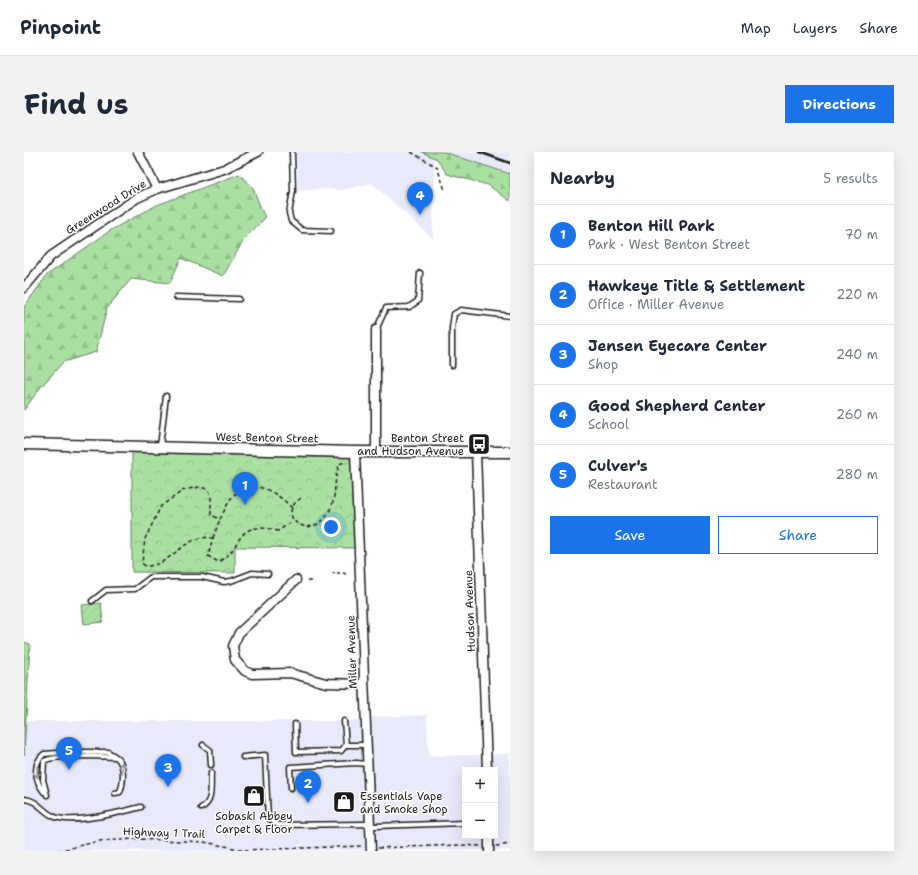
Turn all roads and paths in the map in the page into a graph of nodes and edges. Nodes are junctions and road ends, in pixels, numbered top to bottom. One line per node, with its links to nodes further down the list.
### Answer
1 (138, 152): 5 (street)
2 (258, 152): 5 (street, Greenwood Drive)
3 (292, 152): 7 (lane)
4 (412, 152): 6 (path)
5 (157, 189): 9 (street, Greenwood Drive)
6 (445, 190)
7 (330, 231)
8 (420, 273): 13 (lane)
9 (24, 288)
10 (176, 297): 11 (lane)
11 (239, 299)
12 (510, 316): 14 (lane)
13 (376, 330): 19 (street)
14 (452, 365)
15 (166, 396): 17 (lane)
16 (24, 444): 17 (street, West Benton Street)
17 (160, 447): 18 (street, West Benton Street)
18 (355, 452): 19 (street, West Benton Street); 22 (street, Miller Avenue)
19 (376, 452): 20 (street, West Benton Street)
20 (476, 452): 21 (street, West Benton Street); 44 (street, Hudson Avenue)
21 (510, 452)
22 (356, 462): 26 (path); 35 (street, Miller Avenue)
23 (301, 498): 24 (path)
24 (292, 508): 25 (path); 26 (path)
25 (220, 519): 27 (path); 27 (path)
26 (293, 521): 27 (path)
27 (213, 538)
28 (332, 573): 29 (path)
29 (343, 573)
30 (268, 574): 34 (lane)
31 (296, 580): 35 (street)
32 (308, 581): 33 (path)
33 (311, 581)
34 (92, 601)
35 (364, 684): 40 (street, Miller Avenue)
36 (344, 722): 39 (lane)
37 (295, 724): 39 (lane)
38 (203, 745): 43 (lane)
39 (346, 745): 40 (lane)
40 (367, 745): 42 (street, Miller Avenue)
41 (243, 757): 53 (lane)
42 (368, 764): 46 (lane); 53 (street, Miller Avenue)
43 (211, 765)
44 (487, 767)
45 (211, 774): 51 (lane)
46 (291, 788)
47 (115, 794): 48 (lane, one-way to 48)
48 (47, 795)
49 (24, 799): 50 (lane)
50 (141, 807)
51 (201, 808)
52 (462, 823): 53 (lane)
53 (370, 825): 58 (street, Miller Avenue)
54 (489, 839): 60 (street)
55 (510, 844): 57 (path)
56 (482, 846): 58 (path, Highway 1 Trail)
57 (499, 846)
58 (371, 848): 59 (path, Highway 1 Trail)
59 (58, 851)
60 (489, 851)

